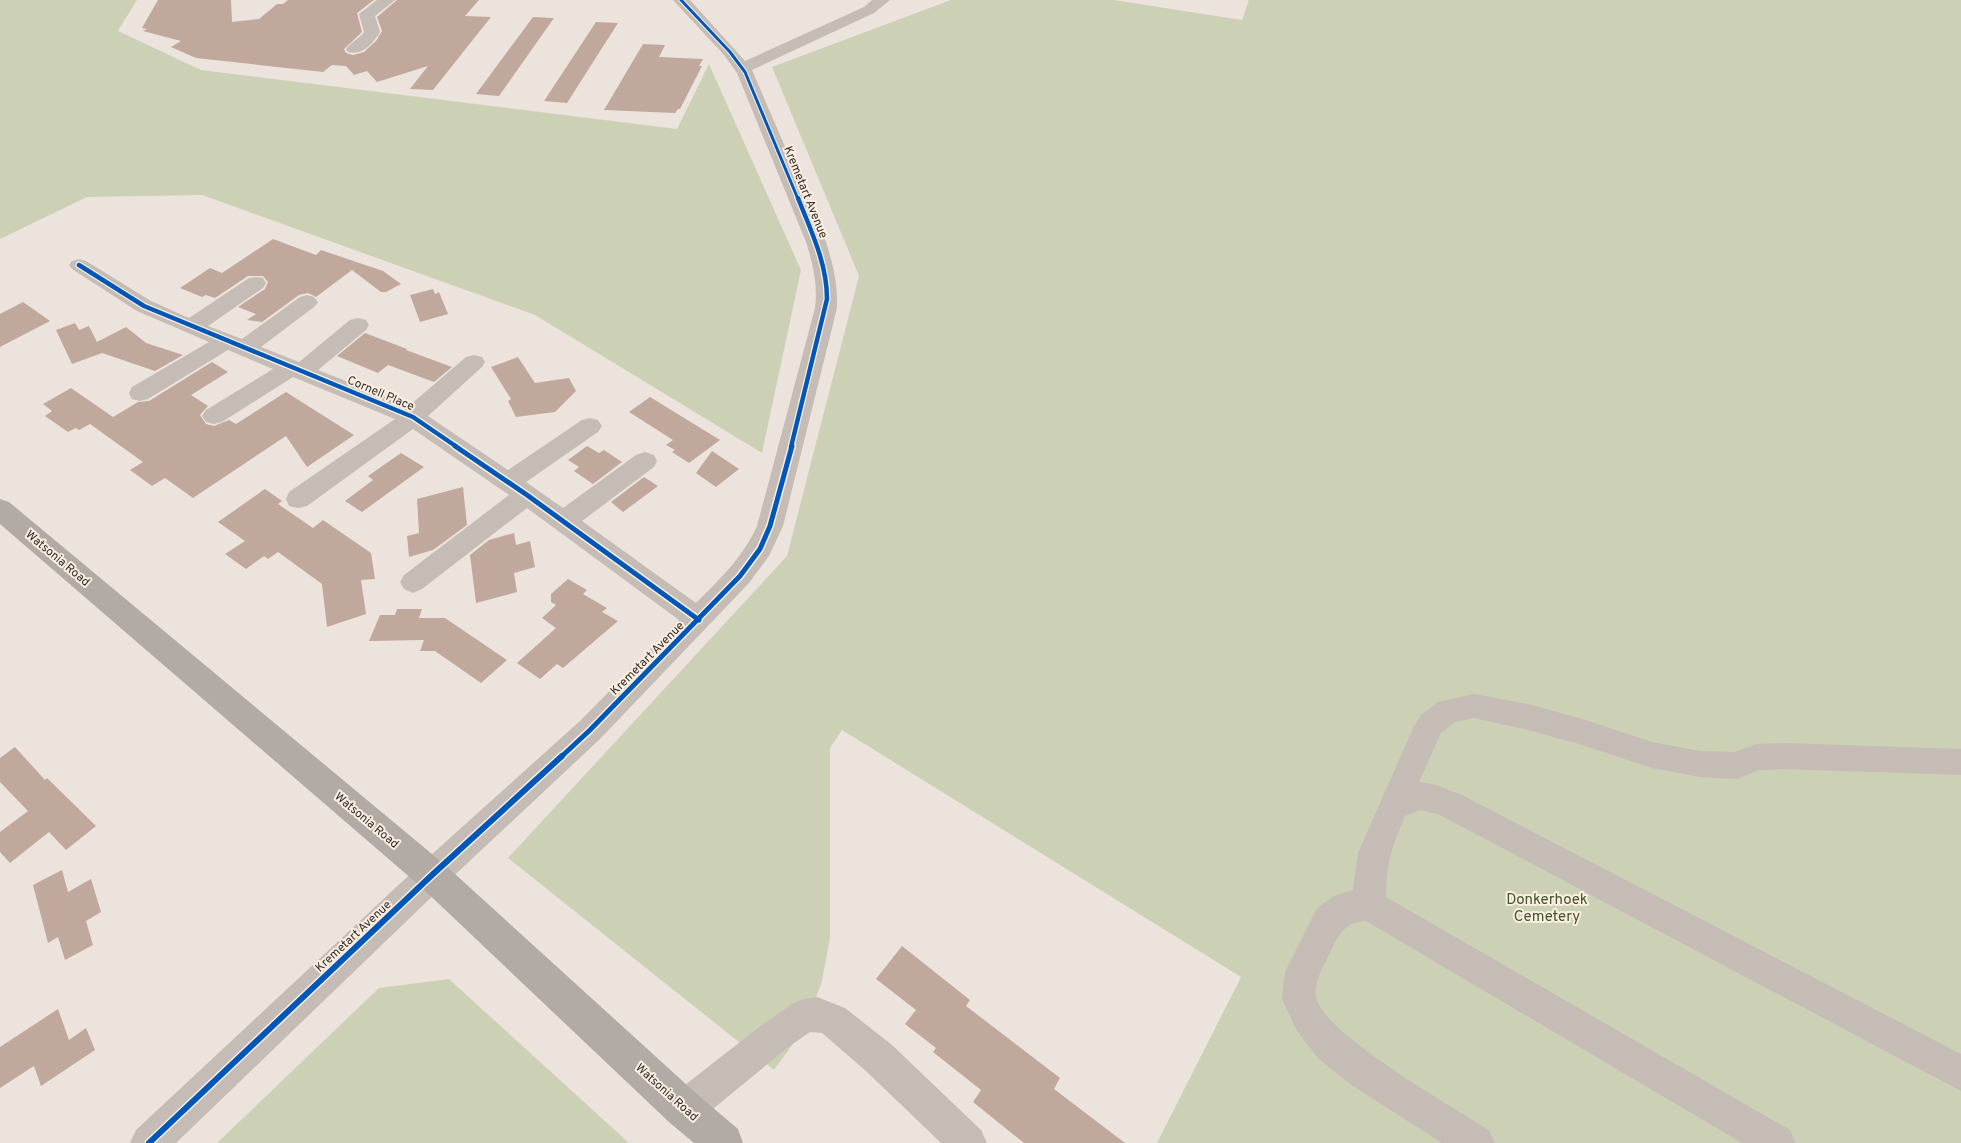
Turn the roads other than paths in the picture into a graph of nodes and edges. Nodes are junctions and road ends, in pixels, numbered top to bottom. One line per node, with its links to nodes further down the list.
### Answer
1 (387, 0): 4 (street)
2 (681, 0): 5 (street, Kremetart Avenue)
3 (882, 0): 5 (street)
4 (354, 49)
5 (742, 68): 24 (street, Kremetart Avenue)
6 (79, 265): 10 (street, Cornell Place)
7 (256, 283): 10 (lane)
8 (307, 302): 11 (street)
9 (358, 325): 13 (lane)
10 (190, 327): 11 (street, Cornell Place)
11 (236, 344): 13 (street, Cornell Place); 14 (street)
12 (474, 362): 16 (street)
13 (297, 369): 15 (street); 16 (street, Cornell Place)
14 (140, 393)
15 (214, 416)
16 (413, 417): 19 (street, Cornell Place); 20 (street)
17 (590, 426): 19 (street)
18 (645, 461): 22 (street)
19 (518, 488): 22 (street, Cornell Place); 23 (street)
20 (298, 499)
21 (0, 508): 27 (main road, Watsonia Road)
22 (564, 522): 24 (street, Cornell Place)
23 (413, 582)
24 (698, 620): 27 (street, Kremetart Avenue)
25 (1961, 762): 26 (street)
26 (1393, 807): 28 (street); 29 (street)
27 (432, 875): 30 (main road, Watsonia Road); 31 (street, Kremetart Avenue)
28 (1369, 905): 34 (street); 35 (street)
29 (1961, 1073)
30 (684, 1109): 32 (main road, Watsonia Road); 33 (street)
31 (149, 1143)
32 (724, 1143)
33 (968, 1143)
34 (1476, 1143)
35 (1777, 1143)

